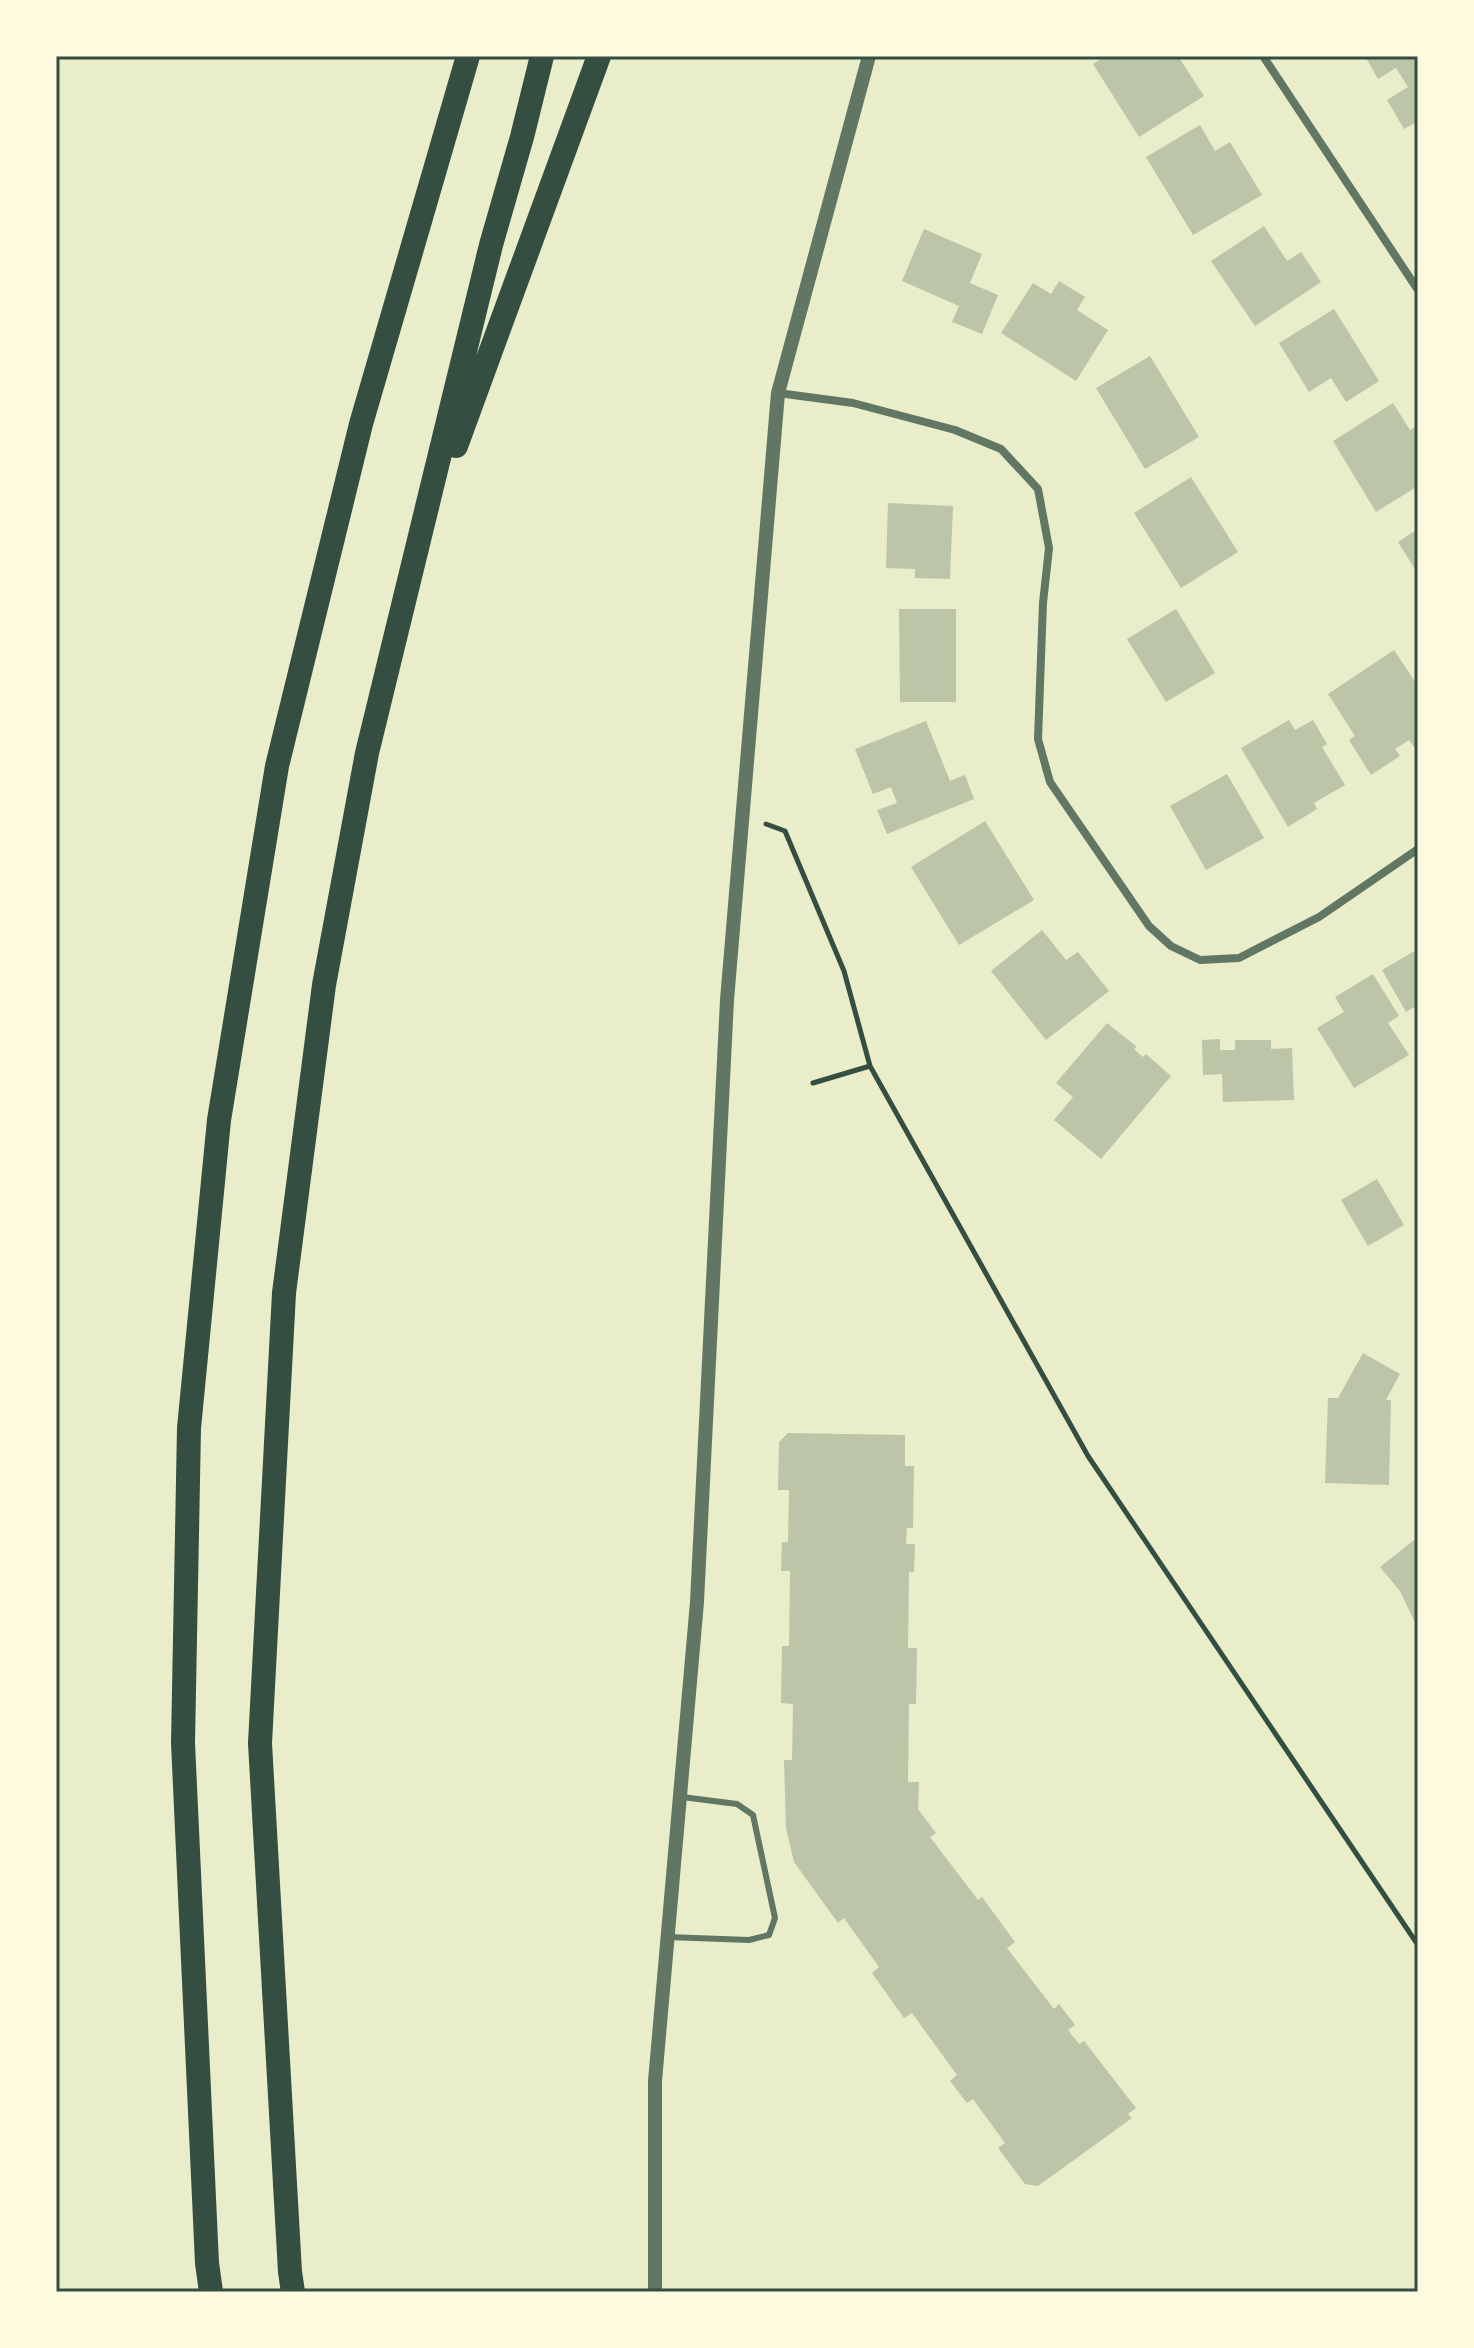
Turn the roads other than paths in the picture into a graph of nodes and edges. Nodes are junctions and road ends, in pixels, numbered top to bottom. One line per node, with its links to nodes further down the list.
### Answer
1 (452, 56): 7 (highway)
2 (468, 56): 7 (highway)
3 (542, 56): 10 (highway)
4 (599, 56): 10 (highway)
5 (869, 56): 9 (street)
6 (1263, 56): 8 (street)
7 (410, 253): 14 (highway)
8 (1418, 290)
9 (778, 393): 11 (street); 12 (street)
10 (417, 554): 15 (highway)
11 (1418, 849)
12 (679, 1797): 13 (street); 13 (lane)
13 (668, 1937): 16 (street)
14 (211, 2292)
15 (293, 2292)
16 (655, 2292)

